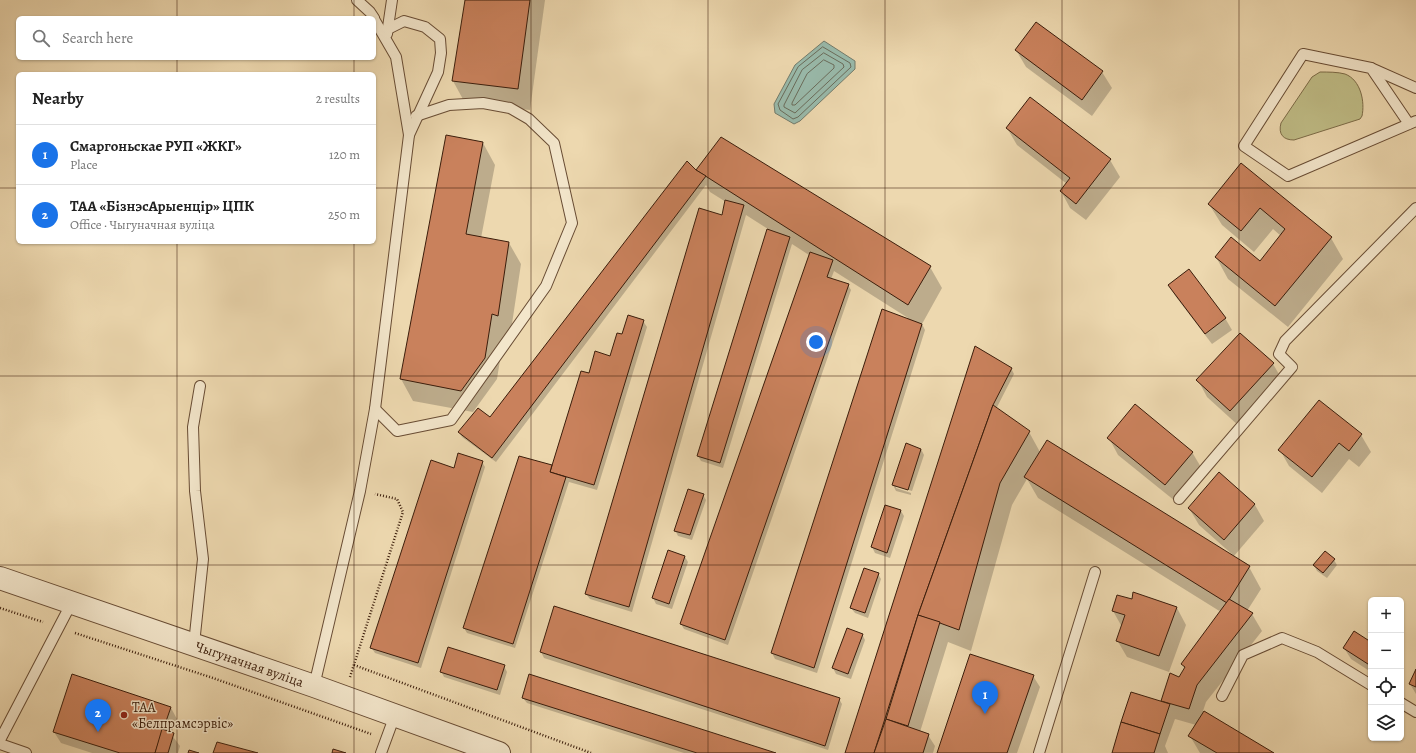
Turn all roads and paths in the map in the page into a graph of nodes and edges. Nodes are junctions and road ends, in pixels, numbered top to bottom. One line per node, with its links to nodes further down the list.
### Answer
1 (357, 0): 3 (lane)
2 (392, 0): 5 (lane)
3 (373, 16)
4 (376, 22): 6 (lane)
5 (388, 28): 6 (lane); 9 (lane)
6 (386, 40): 11 (lane)
7 (1371, 68): 8 (lane); 10 (lane); 10 (lane)
8 (1416, 88)
9 (416, 116): 11 (lane); 14 (lane)
10 (1412, 122)
11 (409, 134): 14 (lane)
12 (1416, 208): 16 (lane)
13 (200, 386): 22 (lane)
14 (375, 409): 15 (lane)
15 (360, 491): 23 (path); 25 (lane)
16 (1179, 498)
17 (1095, 572): 38 (lane)
18 (0, 578): 19 (street, Чыгуначная вуліца)
19 (72, 602): 21 (lane); 22 (street, Чыгуначная вуліца)
20 (0, 608): 21 (path)
21 (59, 628): 31 (path); 32 (lane)
22 (194, 644): 25 (street, Чыгуначная вуліца)
23 (354, 665): 27 (path); 37 (path)
24 (1368, 683): 26 (lane)
25 (314, 686): 27 (street, Чыгуначная вуліца)
26 (1222, 696)
27 (344, 697): 30 (street, Чыгуначная вуліца)
28 (1404, 705): 29 (lane)
29 (1416, 712)
30 (395, 715): 31 (lane); 36 (street, Чыгуначная вуліца)
31 (386, 739): 35 (lane)
32 (0, 740)
33 (0, 744): 34 (lane)
34 (26, 753)
35 (381, 753)
36 (499, 753)
37 (591, 753)
38 (1039, 753)

